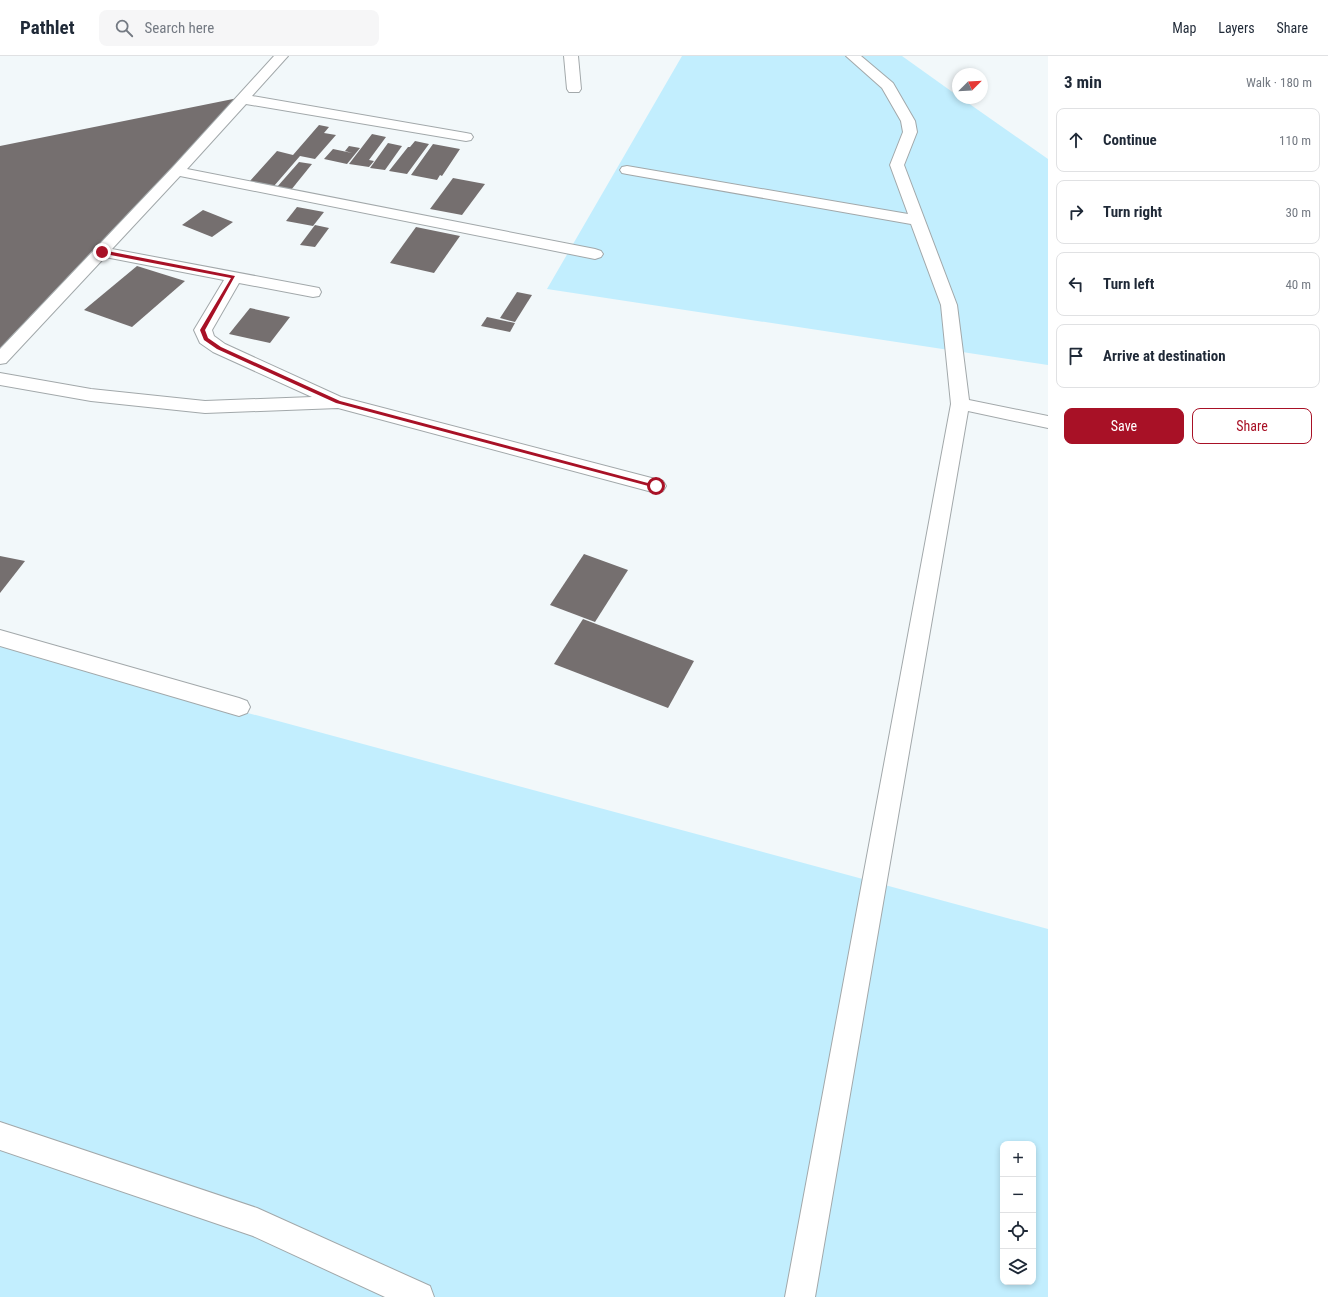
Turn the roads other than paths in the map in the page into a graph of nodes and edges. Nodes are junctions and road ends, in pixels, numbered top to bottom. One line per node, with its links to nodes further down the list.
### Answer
1 (281, 56): 5 (street)
2 (571, 56): 4 (street)
3 (853, 56): 9 (street)
4 (574, 89)
5 (243, 99): 6 (street); 7 (street)
6 (466, 137)
7 (177, 170): 10 (street); 11 (street)
8 (627, 170): 9 (street)
9 (919, 221): 17 (street)
10 (102, 252): 12 (street); 14 (street)
11 (595, 254)
12 (234, 277): 13 (street); 16 (street)
13 (312, 292)
14 (0, 359)
15 (0, 379): 16 (street)
16 (338, 402): 19 (street)
17 (960, 404): 18 (street); 24 (street)
18 (1048, 422)
19 (656, 486)
20 (0, 638): 21 (street)
21 (239, 706)
22 (0, 1136): 23 (street)
23 (419, 1297)
24 (800, 1297)

